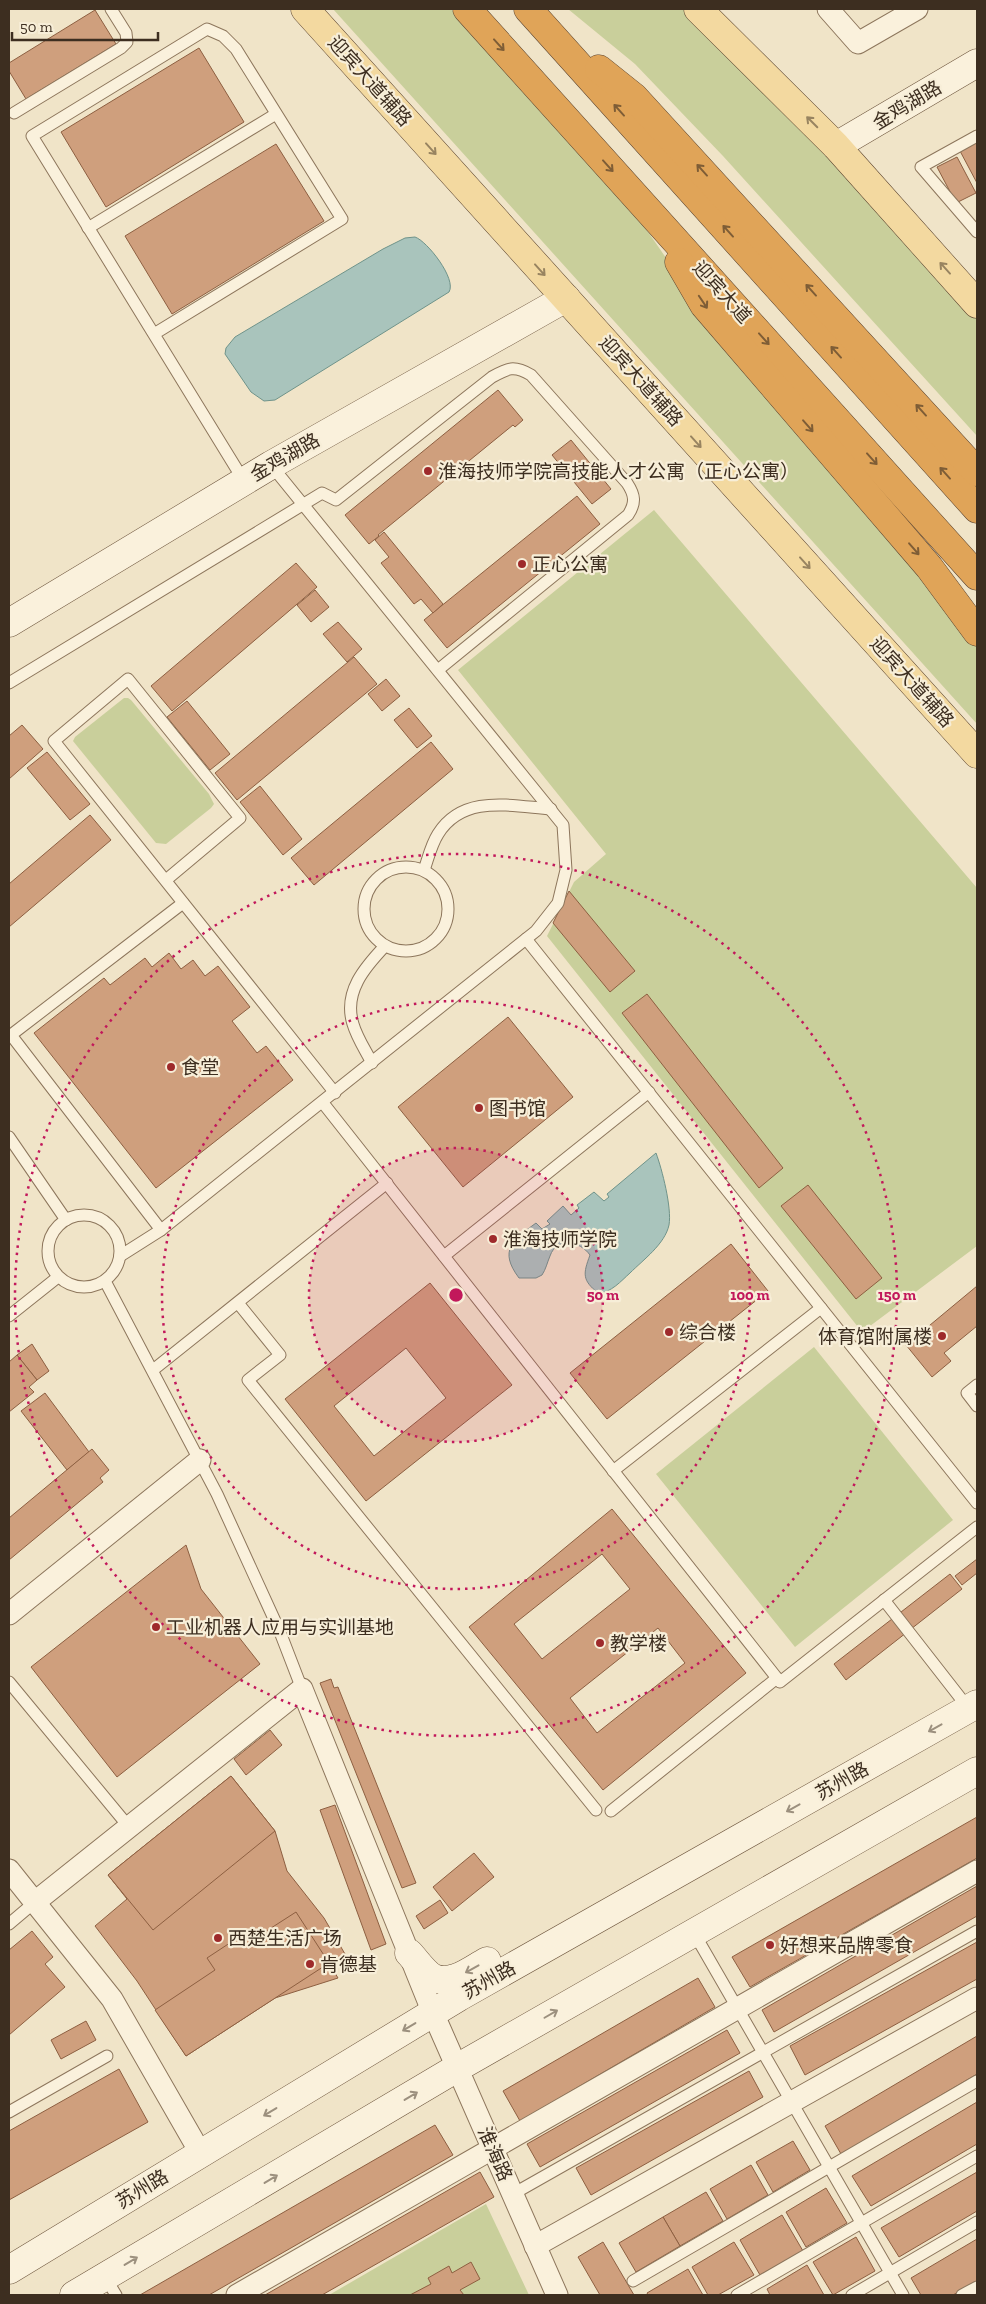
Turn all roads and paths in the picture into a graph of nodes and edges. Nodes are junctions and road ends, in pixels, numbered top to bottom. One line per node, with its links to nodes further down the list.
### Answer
1 (111, 9): 10 (lane)
2 (305, 9): 17 (main road, 迎宾大道辅路, one-way to 17)
3 (467, 9): 14 (highway, 迎宾大道, one-way to 14)
4 (528, 9): 8 (highway)
5 (698, 9): 13 (main road, one-way to 5)
6 (828, 9): 7 (street)
7 (917, 9)
8 (547, 30): 21 (highway, one-way to 8); 24 (highway, one-way to 8)
9 (977, 63): 13 (main road, 金鸡湖路)
10 (11, 111)
11 (276, 114): 15 (lane); 15 (lane); 19 (lane)
12 (977, 136): 16 (lane)
13 (836, 146): 18 (main road, one-way to 13)
14 (652, 215): 25 (highway, 迎宾大道, one-way to 25); 27 (highway, one-way to 27)
15 (88, 228): 19 (lane)
16 (977, 232)
17 (566, 298): 20 (main road, 金鸡湖路); 30 (main road, 迎宾大道辅路, one-way to 30)
18 (977, 304)
19 (154, 334): 22 (lane)
20 (271, 464): 22 (main road, 金鸡湖路); 23 (lane)
21 (977, 472)
22 (244, 480): 26 (main road, 金鸡湖路)
23 (303, 504): 28 (lane); 28 (lane); 29 (lane)
24 (977, 509)
25 (977, 576)
26 (9, 623)
27 (977, 632)
28 (438, 670): 31 (lane)
29 (9, 683)
30 (977, 754)
31 (551, 810): 32 (lane); 35 (lane)
32 (424, 870): 36 (lane); 36 (lane)
33 (166, 880): 33 (lane); 34 (lane)
34 (183, 903): 39 (lane); 44 (lane)
35 (526, 939): 37 (lane); 38 (lane)
36 (385, 946): 37 (lane)
37 (372, 1063): 39 (lane)
38 (649, 1092): 46 (lane); 50 (lane)
39 (335, 1093): 40 (lane)
40 (323, 1103): 42 (lane); 44 (lane)
41 (9, 1137): 43 (lane)
42 (386, 1184): 46 (lane); 49 (lane)
43 (66, 1220): 45 (lane); 47 (lane)
44 (161, 1230): 45 (lane)
45 (120, 1256): 48 (lane)
46 (444, 1256): 56 (lane)
47 (58, 1276): 48 (lane); 51 (lane)
48 (105, 1281): 52 (lane)
49 (238, 1303): 52 (lane); 66 (lane)
50 (822, 1308): 56 (lane); 57 (lane)
51 (9, 1316)
52 (153, 1370): 55 (lane)
53 (977, 1385): 54 (lane)
54 (977, 1406)
55 (200, 1460): 60 (street); 63 (lane)
56 (613, 1470): 61 (lane)
57 (977, 1503)
58 (977, 1527): 59 (lane)
59 (884, 1600): 61 (lane); 64 (lane)
60 (9, 1614)
61 (777, 1678): 67 (lane)
62 (9, 1682): 68 (lane)
63 (302, 1688): 68 (street); 76 (street, 淮海路)
64 (973, 1707): 69 (main road, 苏州路, one-way to 69)
65 (977, 1771): 75 (main road)
66 (596, 1810)
67 (611, 1811)
68 (129, 1827): 72 (street)
69 (736, 1841): 76 (main road, one-way to 76); 79 (main road, 苏州路)
70 (9, 1870): 72 (street)
71 (977, 1872): 78 (street)
72 (35, 1902): 73 (lane); 87 (street)
73 (9, 1924)
74 (977, 1930): 80 (lane)
75 (694, 1933): 78 (lane); 82 (main road, one-way to 75)
76 (409, 1953): 79 (street, 淮海路)
77 (977, 1998): 84 (street)
78 (738, 2009): 80 (lane); 86 (street)
79 (433, 2013): 82 (street, 淮海路); 87 (main road, 苏州路, one-way to 87)
80 (763, 2052): 84 (lane); 90 (lane)
81 (107, 2056): 85 (lane)
82 (457, 2068): 86 (street, 淮海路); 97 (main road, one-way to 82)
83 (977, 2081): 89 (lane)
84 (792, 2102): 89 (lane); 93 (street)
85 (9, 2112)
86 (493, 2149): 90 (street, 淮海路); 100 (street)
87 (201, 2154): 94 (main road, 苏州路)
88 (977, 2156): 92 (lane)
89 (829, 2168): 92 (lane); 96 (lane)
90 (513, 2194): 93 (street, 淮海路)
91 (977, 2222): 95 (lane)
92 (861, 2223): 95 (lane); 102 (lane)
93 (535, 2246): 101 (street, 淮海路)
94 (9, 2270)
95 (890, 2274): 103 (lane); 104 (lane)
96 (633, 2281)
97 (111, 2286): 99 (main road)
98 (977, 2287): 105 (lane)
99 (74, 2295)
100 (238, 2295)
101 (557, 2295)
102 (737, 2295)
103 (852, 2295)
104 (903, 2295)
105 (962, 2295)

